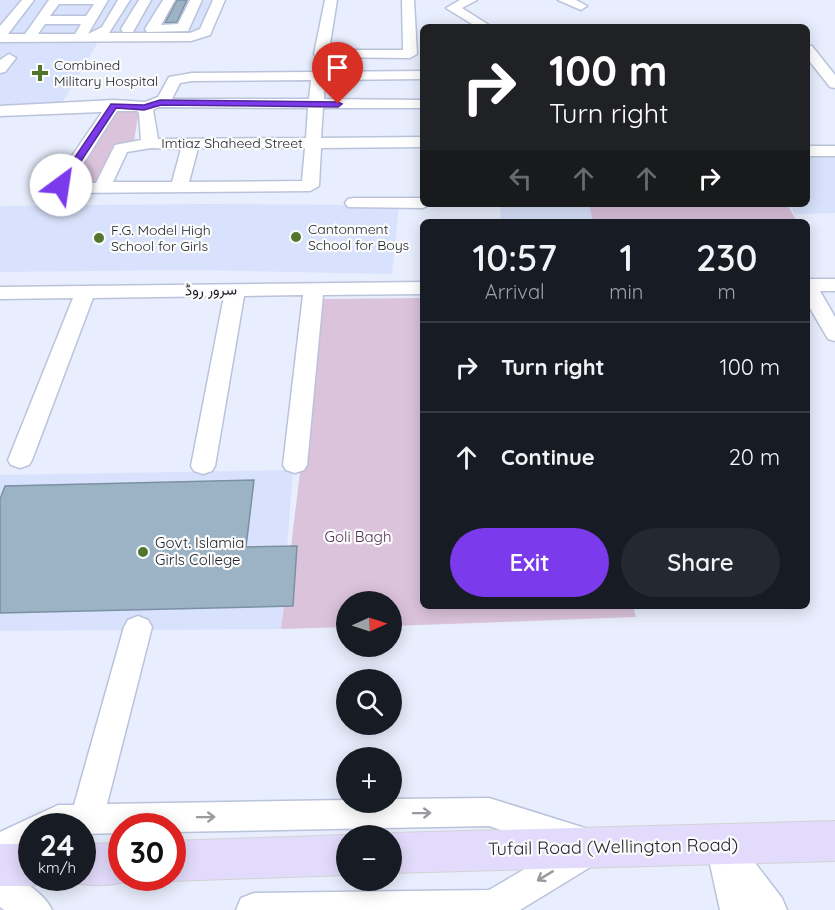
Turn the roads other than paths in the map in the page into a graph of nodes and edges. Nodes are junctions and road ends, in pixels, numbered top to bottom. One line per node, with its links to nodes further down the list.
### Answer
1 (28, 0): 20 (street)
2 (55, 0): 3 (street); 16 (street); 16 (street)
3 (76, 0): 14 (street); 17 (street)
4 (124, 0): 17 (street)
5 (146, 0): 18 (street)
6 (169, 0): 19 (street)
7 (196, 0): 19 (street)
8 (219, 0): 17 (street)
9 (331, 0): 10 (street)
10 (408, 0)
11 (471, 0): 15 (street)
12 (564, 0): 13 (street)
13 (580, 6)
14 (69, 12): 16 (street); 17 (street)
15 (481, 24)
16 (38, 25): 17 (street); 17 (street); 20 (street)
17 (92, 28): 18 (street)
18 (128, 29): 19 (street)
19 (152, 29)
20 (0, 36)
21 (810, 52): 22 (street)
22 (827, 69): 23 (street); 26 (street)
23 (810, 71)
24 (420, 75): 25 (street)
25 (318, 76): 27 (street); 28 (street)
26 (835, 84)
27 (160, 103): 28 (street); 31 (street)
28 (316, 104): 29 (street); 36 (street)
29 (420, 104)
30 (114, 105): 31 (street); 32 (street); 39 (street)
31 (144, 108): 33 (street, Imtiaz Shaheed Street)
32 (0, 111)
33 (151, 142): 35 (street, Imtiaz Shaheed Street); 39 (street)
34 (420, 142): 36 (street, Imtiaz Shaheed Street)
35 (191, 143): 36 (street, Imtiaz Shaheed Street); 40 (street)
36 (312, 143): 40 (street)
37 (810, 151): 38 (street)
38 (835, 151)
39 (102, 188): 40 (street)
40 (178, 188)
41 (354, 203): 42 (street)
42 (420, 203)
43 (810, 285): 44 (street)
44 (835, 285)
45 (420, 288): 46 (street, سرور روڈ)
46 (314, 289): 47 (street, سرور روڈ); 54 (street)
47 (235, 290): 50 (street, سرور روڈ); 53 (street)
48 (810, 290): 51 (street)
49 (0, 292): 50 (street, سرور روڈ)
50 (86, 292): 52 (street)
51 (835, 335)
52 (20, 460)
53 (203, 465)
54 (294, 465)
55 (138, 627): 56 (street)
56 (89, 813)
57 (96, 819): 61 (street, one-way to 61)
58 (18, 840): 62 (street)
59 (835, 841): 60 (main road, Tufail Road (Wellington Road))
60 (720, 844): 61 (main road, Tufail Road (Wellington Road)); 71 (street); 72 (street)
61 (595, 846): 63 (main road, Tufail Road (Wellington Road)); 70 (street, one-way to 70)
62 (0, 848)
63 (402, 853)
64 (336, 855): 65 (main road)
65 (186, 861)
66 (0, 865): 67 (main road)
67 (18, 865)
68 (0, 887): 69 (street)
69 (34, 910)
70 (254, 910)
71 (738, 910)
72 (769, 910)

